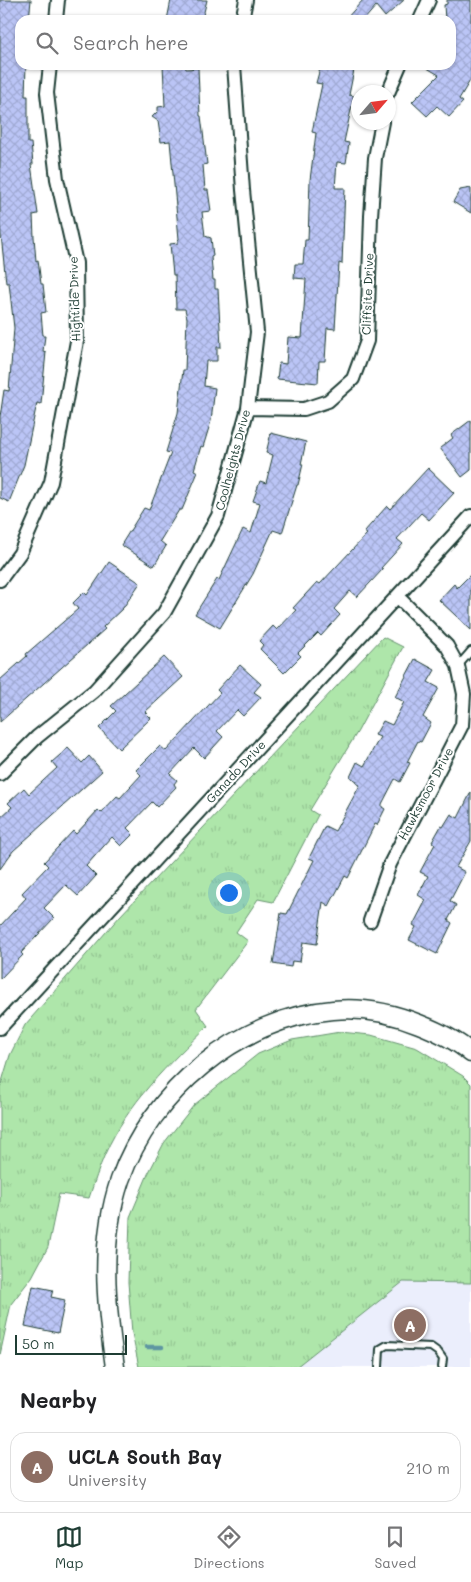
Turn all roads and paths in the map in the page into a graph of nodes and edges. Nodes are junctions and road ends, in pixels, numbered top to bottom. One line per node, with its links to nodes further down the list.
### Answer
1 (58, 0): 4 (street)
2 (246, 0): 5 (street)
3 (429, 0): 6 (street)
4 (56, 15)
5 (243, 15)
6 (422, 15)
7 (49, 70): 14 (street, Hightide Drive)
8 (234, 70): 12 (street, Coolheights Drive)
9 (398, 70): 10 (street)
10 (391, 85)
11 (380, 130): 12 (street, Cliffsite Drive)
12 (248, 408): 18 (street, Coolheights Drive)
13 (471, 516): 15 (street, Ganado Drive)
14 (0, 580)
15 (398, 597): 17 (street, Hawksmoor Drive); 20 (street, Ganado Drive)
16 (471, 651): 17 (lane)
17 (458, 666): 19 (street, Hawksmoor Drive)
18 (0, 774)
19 (370, 921)
20 (0, 1028)
21 (471, 1053): 22 (street)
22 (115, 1367)
23 (380, 1367): 24 (lane)
24 (442, 1367)

